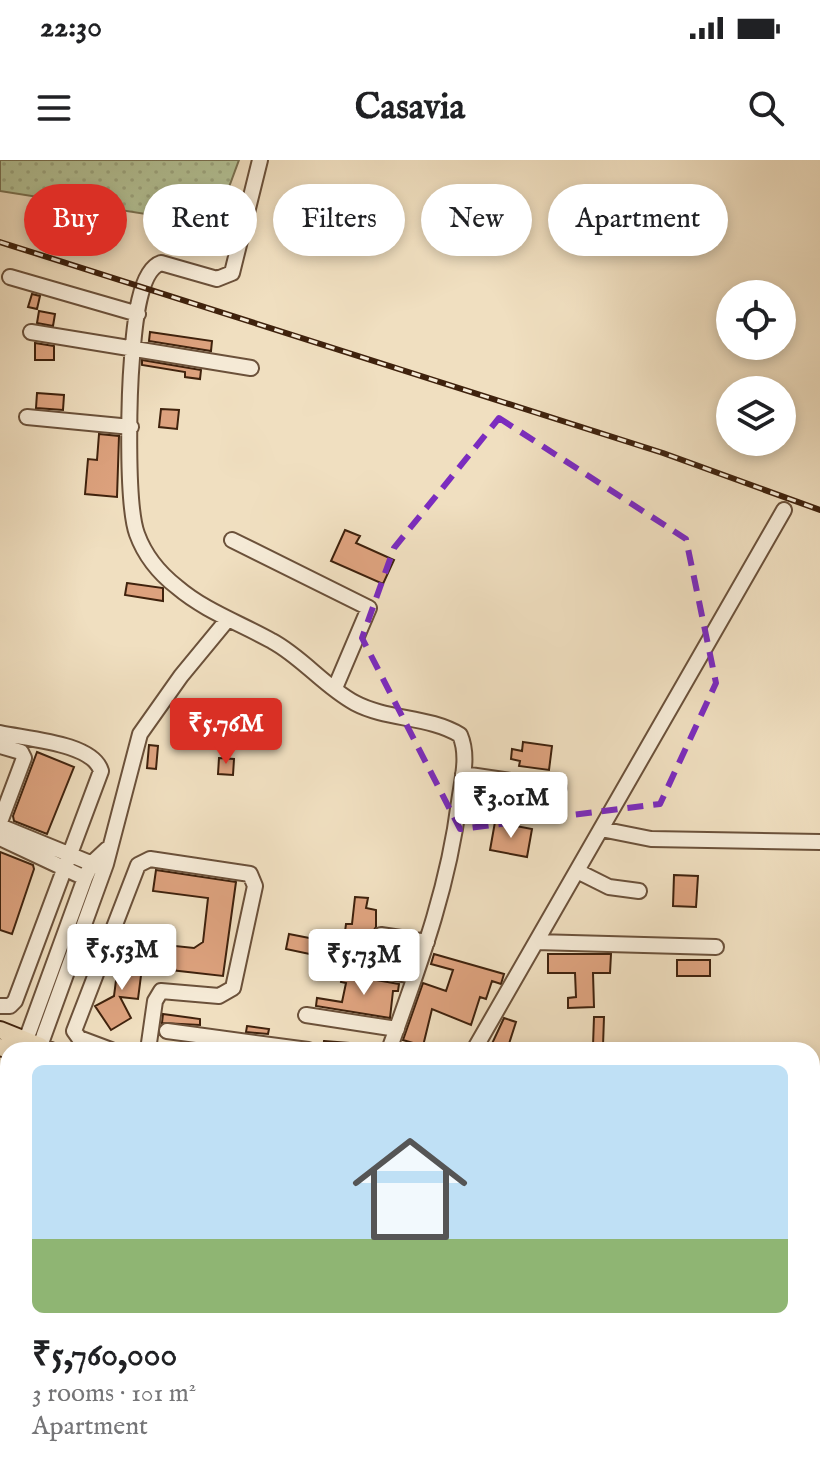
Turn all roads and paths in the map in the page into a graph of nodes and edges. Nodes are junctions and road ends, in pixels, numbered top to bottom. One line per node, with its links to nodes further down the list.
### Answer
1 (260, 160): 3 (street)
2 (10, 277): 3 (street)
3 (138, 314): 5 (street)
4 (31, 332): 5 (street)
5 (134, 347): 6 (street); 8 (street)
6 (251, 368)
7 (27, 417): 8 (street)
8 (131, 427): 11 (street)
9 (784, 510): 18 (street)
10 (232, 540): 12 (street)
11 (228, 619): 12 (street); 22 (street)
12 (335, 688): 15 (street)
13 (0, 733): 21 (street)
14 (0, 746): 17 (street)
15 (463, 774): 16 (street); 28 (street)
16 (559, 788)
17 (0, 824): 21 (street)
18 (601, 829): 20 (street); 23 (street)
19 (0, 838): 21 (street)
20 (820, 842)
21 (67, 859): 22 (street); 24 (street); 34 (street)
22 (98, 866): 24 (street); 27 (street)
23 (577, 871): 25 (street); 29 (street)
24 (85, 878): 40 (street)
25 (639, 891)
26 (381, 935): 28 (street)
27 (82, 937): 30 (street); 41 (street)
28 (427, 942): 33 (street)
29 (536, 942): 31 (street); 46 (street)
30 (107, 946): 42 (street); 43 (street)
31 (716, 947)
32 (341, 964): 33 (street)
33 (415, 976): 36 (street)
34 (0, 1006)
35 (306, 1015): 36 (street)
36 (397, 1029): 45 (street)
37 (0, 1030): 39 (main road)
38 (167, 1031): 44 (street)
39 (25, 1042)
40 (37, 1042)
41 (38, 1042)
42 (90, 1042)
43 (149, 1042)
44 (249, 1042)
45 (392, 1042)
46 (479, 1042)

